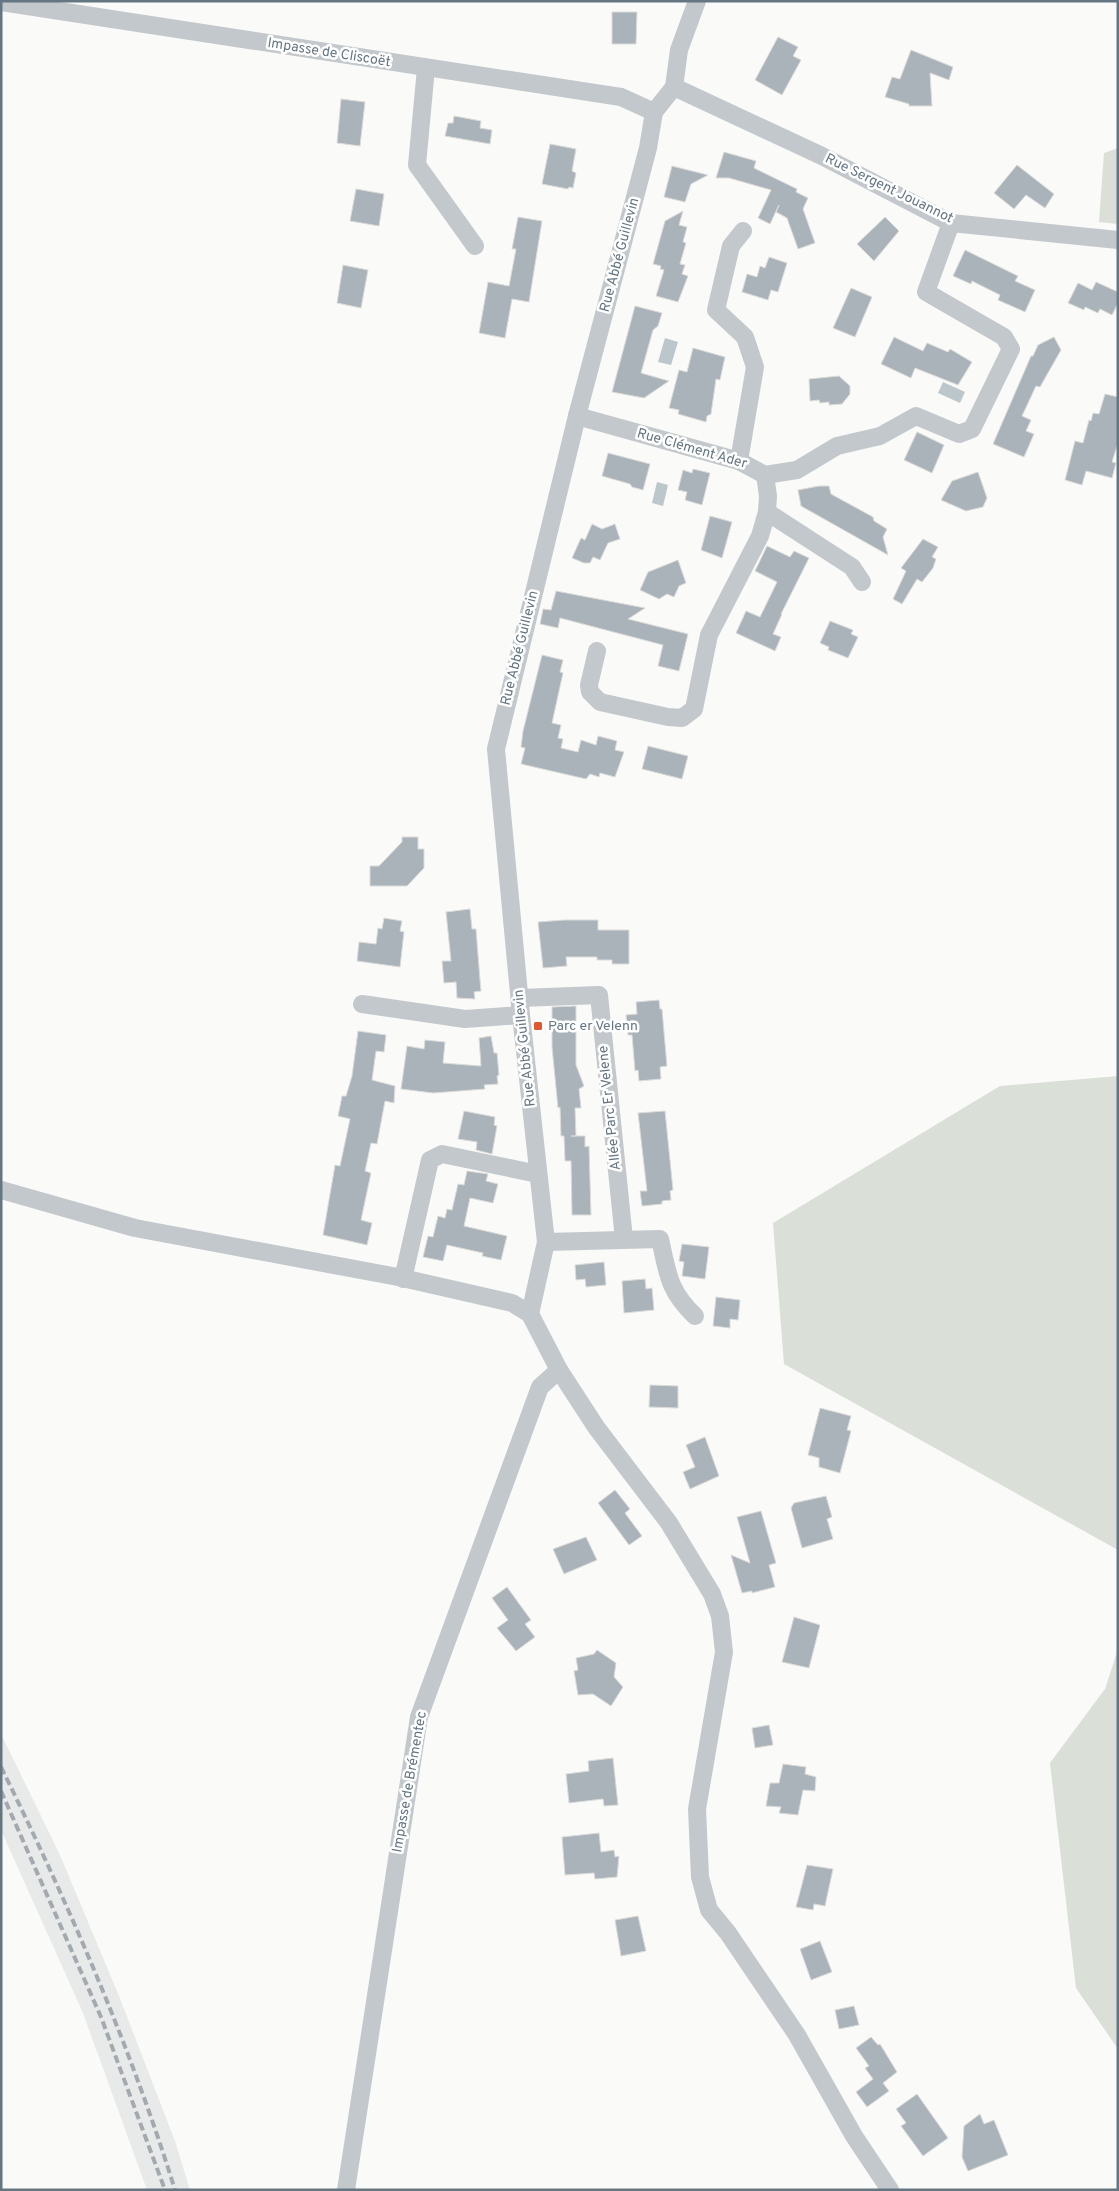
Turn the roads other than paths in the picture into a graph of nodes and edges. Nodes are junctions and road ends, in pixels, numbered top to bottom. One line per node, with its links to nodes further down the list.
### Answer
1 (697, 1): 4 (street)
2 (1, 2): 3 (street, Impasse de Cliscoët)
3 (426, 68): 5 (street, Impasse de Cliscoët); 9 (street)
4 (674, 87): 5 (street, Rue Abbé Guillevin); 6 (street, Rue Sergent Jouannot)
5 (654, 112): 10 (street, Rue Abbé Guillevin)
6 (951, 223): 8 (street, Rue Sergent Jouannot); 12 (street, Rue Clément Ader)
7 (743, 231): 11 (street)
8 (1118, 240)
9 (475, 246)
10 (577, 416): 11 (street, Rue Clément Ader); 17 (street, Rue Abbé Guillevin)
11 (739, 461): 12 (street, Rue Clément Ader)
12 (765, 475): 13 (street)
13 (767, 512): 14 (street); 15 (street)
14 (862, 582)
15 (596, 650)
16 (362, 1004): 17 (street)
17 (521, 1006): 18 (street, Rue Abbé Guillevin); 20 (street, Allée Parc Er Velene)
18 (538, 1174): 21 (street, Rue Abbé Guillevin); 22 (street)
19 (1, 1190): 22 (street)
20 (624, 1239): 21 (street); 24 (street)
21 (546, 1242): 23 (street, Rue Abbé Guillevin)
22 (403, 1278): 23 (street)
23 (530, 1314): 25 (street)
24 (695, 1316)
25 (559, 1370): 26 (street, Impasse de Brémentec); 27 (street)
26 (346, 2190)
27 (890, 2190)

